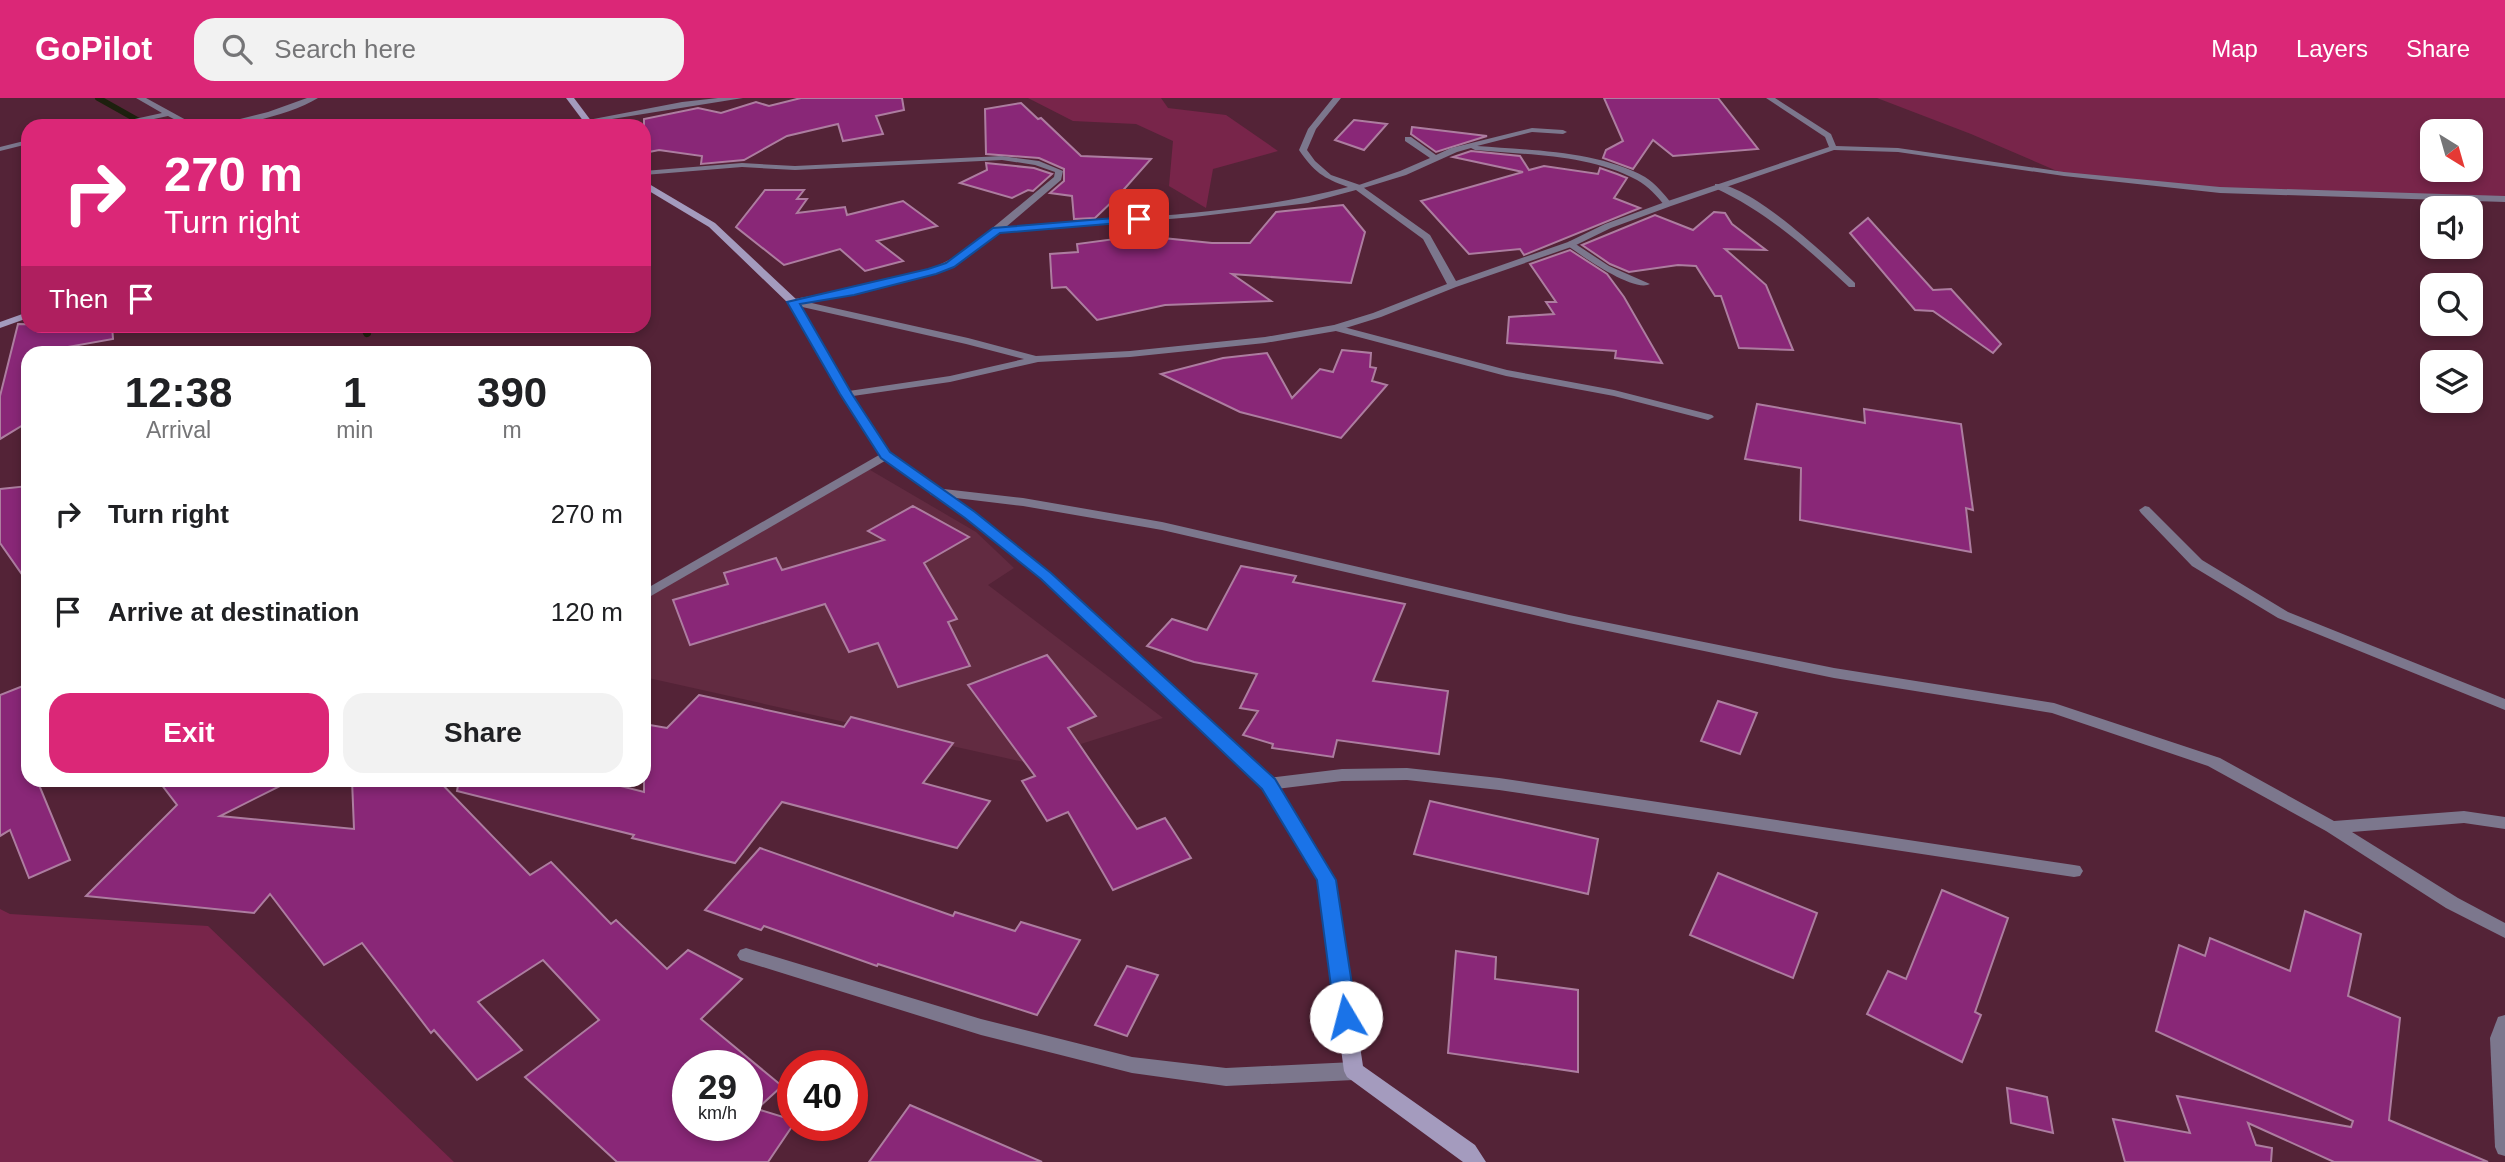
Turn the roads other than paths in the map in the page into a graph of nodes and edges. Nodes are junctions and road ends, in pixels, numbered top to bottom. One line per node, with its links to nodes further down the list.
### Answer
1 (140, 98): 9 (street)
2 (314, 98): 12 (street)
3 (570, 98): 13 (street)
4 (694, 98): 8 (street)
5 (739, 98): 8 (street)
6 (1337, 98): 24 (street)
7 (1770, 98): 19 (street)
8 (681, 104): 14 (street)
9 (167, 114): 10 (street); 11 (street)
10 (145, 119)
11 (178, 119)
12 (248, 119)
13 (586, 119)
14 (608, 119)
15 (1563, 132): 18 (street)
16 (1408, 139): 21 (street)
17 (21, 144): 20 (street)
18 (1467, 147): 21 (street); 27 (street)
19 (1833, 148): 23 (street); 26 (street)
20 (0, 149)
21 (1435, 158): 24 (street)
22 (651, 172): 28 (street)
23 (1718, 186): 27 (street); 32 (street)
24 (1357, 187): 28 (street); 31 (street)
25 (651, 188): 33 (street)
26 (2505, 199)
27 (1668, 204): 29 (street)
28 (997, 230): 33 (street)
29 (1571, 244): 30 (street); 31 (street)
30 (1645, 284)
31 (1453, 285): 36 (street)
32 (1852, 285)
33 (793, 302): 37 (street); 38 (street)
34 (21, 318): 35 (street)
35 (0, 326)
36 (1336, 328): 37 (street); 39 (street)
37 (1036, 359): 38 (street)
38 (846, 394): 40 (street)
39 (1708, 417)
40 (886, 455): 41 (street); 43 (street)
41 (935, 492): 45 (street); 47 (street)
42 (2146, 510): 44 (street)
43 (651, 592)
44 (2505, 705)
45 (1268, 784): 48 (street); 52 (street)
46 (2505, 823): 47 (street)
47 (2332, 827): 49 (street)
48 (2074, 871)
49 (2505, 931)
50 (746, 955): 52 (street)
51 (2505, 1023): 53 (street)
52 (1354, 1071): 54 (street)
53 (2505, 1147)
54 (1476, 1162)

